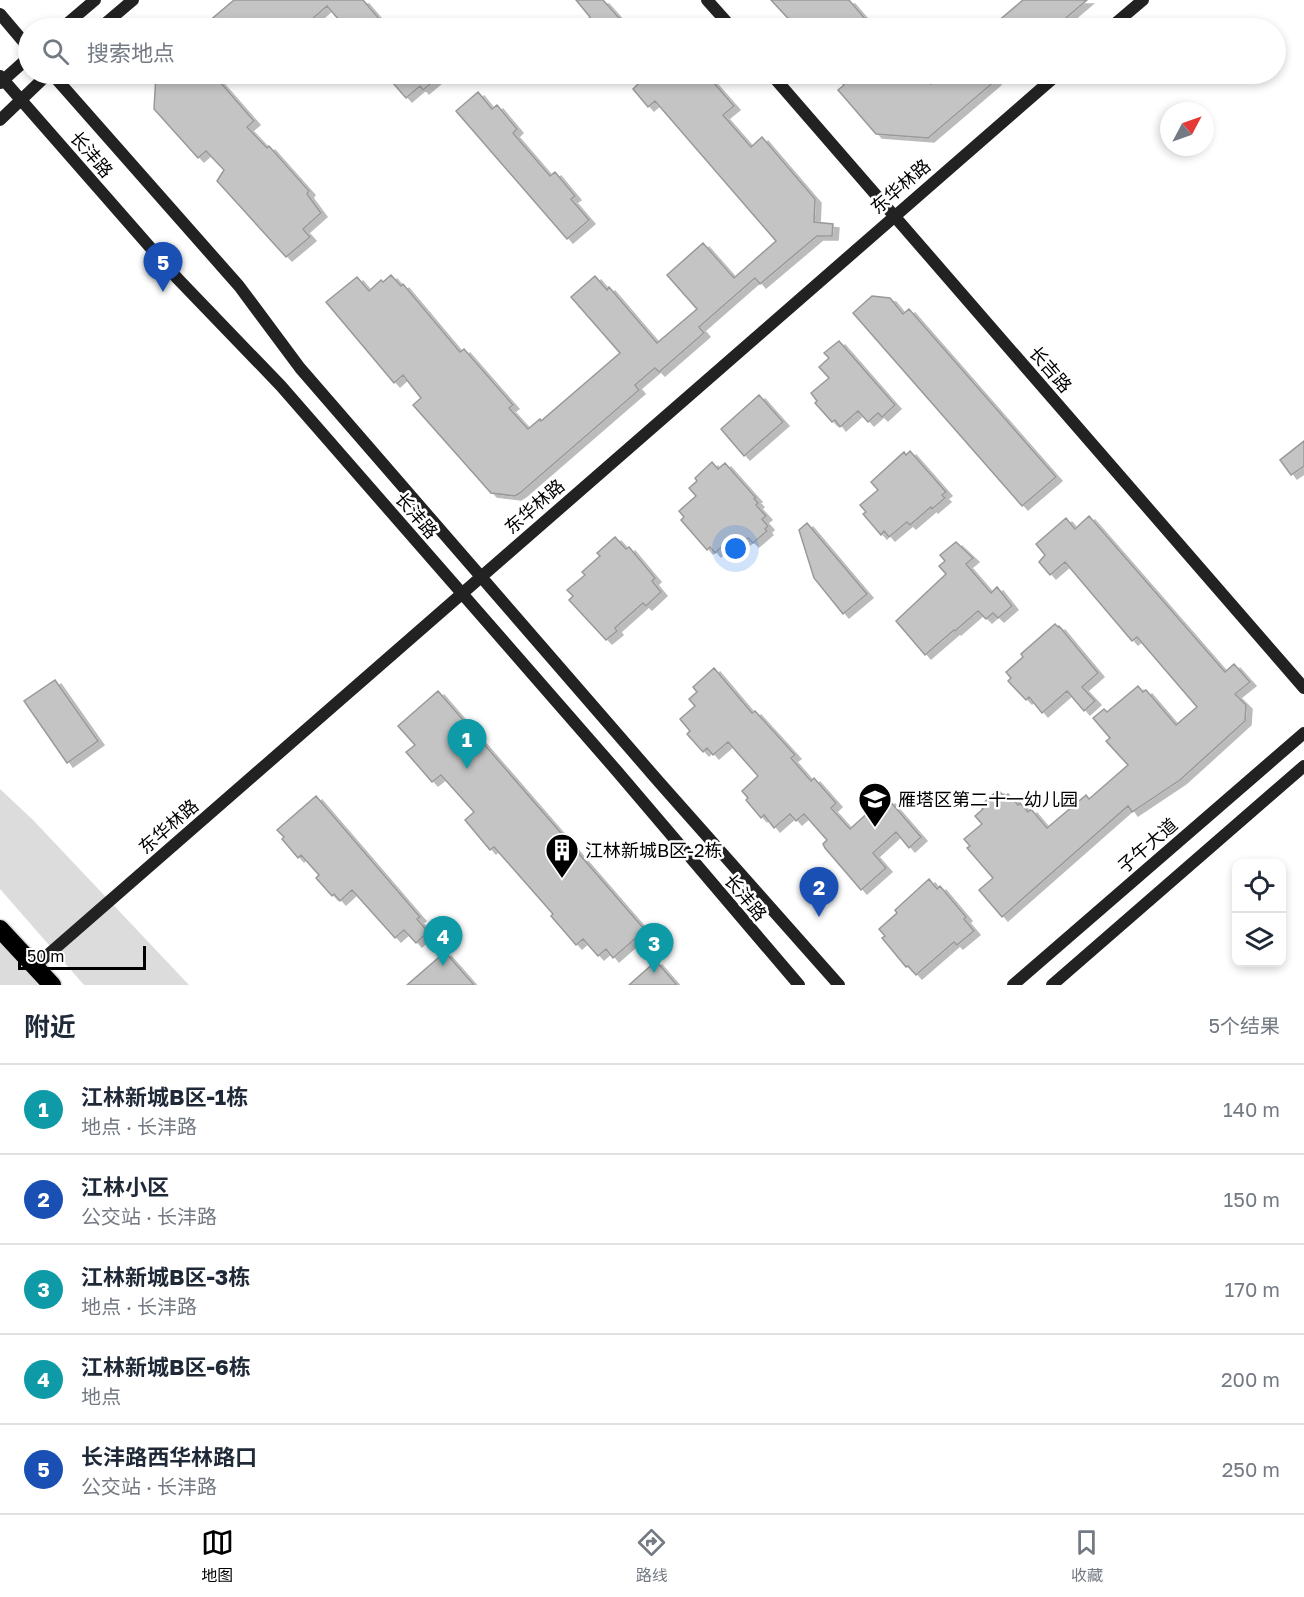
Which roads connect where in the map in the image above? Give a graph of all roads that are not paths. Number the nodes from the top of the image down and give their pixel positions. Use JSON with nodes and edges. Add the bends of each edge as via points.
{"nodes":[{"id":1,"x":95,"y":0,"type":"edge"},
{"id":2,"x":133,"y":0,"type":"edge"},
{"id":3,"x":707,"y":0,"type":"edge"},
{"id":4,"x":1143,"y":0,"type":"edge"},
{"id":5,"x":0,"y":14,"type":"edge"},
{"id":6,"x":74,"y":18,"type":"edge"},
{"id":7,"x":112,"y":18,"type":"edge"},
{"id":8,"x":723,"y":18,"type":"edge"},
{"id":9,"x":1122,"y":18,"type":"edge"},
{"id":10,"x":18,"y":35,"type":"edge"},
{"id":11,"x":18,"y":66,"type":"edge"},
{"id":12,"x":1,"y":80,"type":"edge"},
{"id":13,"x":39,"y":84,"type":"edge"},
{"id":14,"x":59,"y":84,"type":"edge"},
{"id":15,"x":780,"y":84,"type":"edge"},
{"id":16,"x":1046,"y":84,"type":"edge"},
{"id":17,"x":22,"y":100,"type":"junction"},
{"id":18,"x":0,"y":120,"type":"edge"},
{"id":19,"x":894,"y":215,"type":"junction"},
{"id":20,"x":480,"y":577,"type":"junction"},
{"id":21,"x":462,"y":593,"type":"junction"},
{"id":22,"x":1304,"y":688,"type":"edge"},
{"id":23,"x":1304,"y":733,"type":"edge"},
{"id":24,"x":1304,"y":766,"type":"edge"},
{"id":25,"x":0,"y":929,"type":"edge"},
{"id":26,"x":35,"y":966,"type":"junction"},
{"id":27,"x":52,"y":985,"type":"edge"},
{"id":28,"x":799,"y":985,"type":"edge"},
{"id":29,"x":839,"y":985,"type":"edge"},
{"id":30,"x":1013,"y":985,"type":"edge"},
{"id":31,"x":1052,"y":985,"type":"edge"}],
"edges":[{"from":1,"to":6,"type":"street"},
{"from":2,"to":7,"type":"street"},
{"from":3,"to":8,"type":"street"},
{"from":4,"to":9,"type":"street"},
{"from":5,"to":10,"type":"street"},
{"from":11,"to":12,"type":"street"},
{"from":12,"to":17,"type":"street","name":"长沣路"},
{"from":13,"to":17,"type":"street"},
{"from":14,"to":20,"type":"street","name":"长沣路","via":[[239,286],[300,368]]},
{"from":15,"to":19,"type":"street","name":"长吉路"},
{"from":16,"to":19,"type":"street","name":"东华林路"},
{"from":17,"to":18,"type":"street"},
{"from":17,"to":21,"type":"street","name":"长沣路"},
{"from":19,"to":20,"type":"street","name":"东华林路"},
{"from":19,"to":22,"type":"street","name":"长吉路"},
{"from":20,"to":21,"type":"street","name":"东华林路"},
{"from":20,"to":29,"type":"street","name":"长沣路"},
{"from":21,"to":26,"type":"street","name":"东华林路"},
{"from":21,"to":28,"type":"street","name":"长沣路"},
{"from":23,"to":30,"type":"street","name":"子午大道"},
{"from":24,"to":31,"type":"street"},
{"from":25,"to":26,"type":"highway"},
{"from":26,"to":27,"type":"highway"}]}
